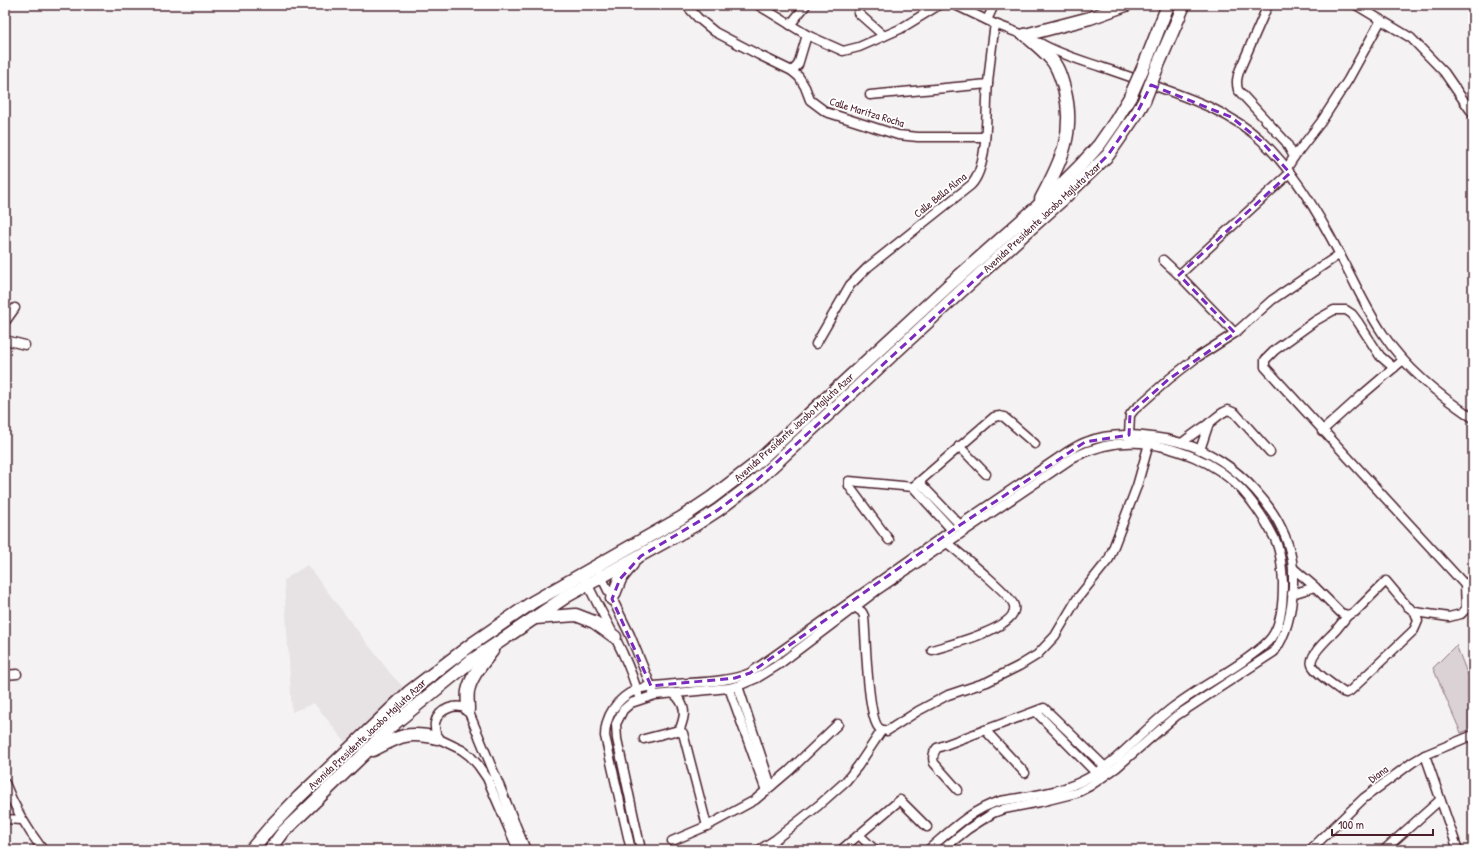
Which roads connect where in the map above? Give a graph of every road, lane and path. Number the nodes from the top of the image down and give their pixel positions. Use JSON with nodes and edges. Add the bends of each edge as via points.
{"nodes":[{"id":1,"x":686,"y":5,"type":"edge"},
{"id":2,"x":758,"y":5,"type":"edge"},
{"id":3,"x":806,"y":5,"type":"edge"},
{"id":4,"x":939,"y":5,"type":"edge"},
{"id":5,"x":955,"y":5,"type":"edge"},
{"id":6,"x":994,"y":5,"type":"edge"},
{"id":7,"x":1126,"y":5,"type":"edge"},
{"id":8,"x":1168,"y":5,"type":"edge"},
{"id":9,"x":1184,"y":5,"type":"edge"},
{"id":10,"x":1268,"y":5,"type":"edge"},
{"id":11,"x":1356,"y":5,"type":"edge"},
{"id":12,"x":858,"y":13,"type":"dead end"},
{"id":13,"x":987,"y":20,"type":"junction"},
{"id":14,"x":1381,"y":20,"type":"junction"},
{"id":15,"x":995,"y":24,"type":"junction"},
{"id":16,"x":790,"y":25,"type":"junction"},
{"id":17,"x":807,"y":34,"type":"junction"},
{"id":18,"x":1026,"y":35,"type":"junction"},
{"id":19,"x":884,"y":36,"type":"junction"},
{"id":20,"x":792,"y":71,"type":"junction"},
{"id":21,"x":988,"y":84,"type":"junction"},
{"id":22,"x":870,"y":95,"type":"dead end"},
{"id":23,"x":1473,"y":114,"type":"edge"},
{"id":24,"x":985,"y":137,"type":"junction"},
{"id":25,"x":1294,"y":157,"type":"junction"},
{"id":26,"x":1288,"y":170,"type":"junction"},
{"id":27,"x":1037,"y":206,"type":"junction"},
{"id":28,"x":1340,"y":254,"type":"junction"},
{"id":29,"x":1163,"y":260,"type":"dead end"},
{"id":30,"x":1179,"y":275,"type":"junction"},
{"id":31,"x":15,"y":308,"type":"dead end"},
{"id":32,"x":5,"y":322,"type":"edge"},
{"id":33,"x":1235,"y":333,"type":"junction"},
{"id":34,"x":5,"y":340,"type":"edge"},
{"id":35,"x":816,"y":344,"type":"dead end"},
{"id":36,"x":25,"y":345,"type":"dead end"},
{"id":37,"x":1403,"y":360,"type":"junction"},
{"id":38,"x":1394,"y":368,"type":"junction"},
{"id":39,"x":1473,"y":418,"type":"edge"},
{"id":40,"x":1209,"y":424,"type":"junction"},
{"id":41,"x":1322,"y":431,"type":"junction"},
{"id":42,"x":1129,"y":435,"type":"junction"},
{"id":43,"x":1150,"y":440,"type":"junction"},
{"id":44,"x":1182,"y":442,"type":"junction"},
{"id":45,"x":1035,"y":444,"type":"dead end"},
{"id":46,"x":959,"y":446,"type":"junction"},
{"id":47,"x":1200,"y":450,"type":"junction"},
{"id":48,"x":1270,"y":452,"type":"dead end"},
{"id":49,"x":986,"y":474,"type":"dead end"},
{"id":50,"x":916,"y":485,"type":"junction"},
{"id":51,"x":963,"y":528,"type":"junction"},
{"id":52,"x":952,"y":530,"type":"junction"},
{"id":53,"x":889,"y":540,"type":"dead end"},
{"id":54,"x":947,"y":543,"type":"junction"},
{"id":55,"x":641,"y":556,"type":"junction"},
{"id":56,"x":1293,"y":568,"type":"junction"},
{"id":57,"x":599,"y":571,"type":"junction"},
{"id":58,"x":582,"y":574,"type":"junction"},
{"id":59,"x":1473,"y":579,"type":"edge"},
{"id":60,"x":588,"y":585,"type":"junction"},
{"id":61,"x":1465,"y":585,"type":"junction"},
{"id":62,"x":1315,"y":587,"type":"junction"},
{"id":63,"x":1292,"y":594,"type":"junction"},
{"id":64,"x":612,"y":599,"type":"junction"},
{"id":65,"x":855,"y":607,"type":"junction"},
{"id":66,"x":1415,"y":612,"type":"junction"},
{"id":67,"x":1348,"y":615,"type":"junction"},
{"id":68,"x":534,"y":618,"type":"junction"},
{"id":69,"x":615,"y":637,"type":"junction"},
{"id":70,"x":498,"y":644,"type":"junction"},
{"id":71,"x":635,"y":646,"type":"junction"},
{"id":72,"x":932,"y":650,"type":"dead end"},
{"id":73,"x":622,"y":651,"type":"junction"},
{"id":74,"x":17,"y":674,"type":"dead end"},
{"id":75,"x":5,"y":675,"type":"edge"},
{"id":76,"x":651,"y":686,"type":"junction"},
{"id":77,"x":738,"y":686,"type":"junction"},
{"id":78,"x":729,"y":688,"type":"junction"},
{"id":79,"x":636,"y":690,"type":"junction"},
{"id":80,"x":673,"y":693,"type":"junction"},
{"id":81,"x":655,"y":695,"type":"junction"},
{"id":82,"x":640,"y":699,"type":"junction"},
{"id":83,"x":468,"y":710,"type":"junction"},
{"id":84,"x":1036,"y":712,"type":"junction"},
{"id":85,"x":838,"y":724,"type":"dead end"},
{"id":86,"x":882,"y":730,"type":"junction"},
{"id":87,"x":985,"y":730,"type":"junction"},
{"id":88,"x":679,"y":731,"type":"junction"},
{"id":89,"x":1473,"y":734,"type":"edge"},
{"id":90,"x":437,"y":738,"type":"junction"},
{"id":91,"x":644,"y":739,"type":"dead end"},
{"id":92,"x":363,"y":755,"type":"junction"},
{"id":93,"x":1425,"y":755,"type":"junction"},
{"id":94,"x":1105,"y":767,"type":"junction"},
{"id":95,"x":1025,"y":773,"type":"dead end"},
{"id":96,"x":1096,"y":773,"type":"junction"},
{"id":97,"x":5,"y":783,"type":"edge"},
{"id":98,"x":769,"y":788,"type":"junction"},
{"id":99,"x":958,"y":790,"type":"dead end"},
{"id":100,"x":1440,"y":800,"type":"junction"},
{"id":101,"x":5,"y":819,"type":"edge"},
{"id":102,"x":22,"y":820,"type":"junction"},
{"id":103,"x":707,"y":826,"type":"junction"},
{"id":104,"x":927,"y":827,"type":"dead end"},
{"id":105,"x":859,"y":835,"type":"junction"},
{"id":106,"x":672,"y":841,"type":"dead end"},
{"id":107,"x":43,"y":850,"type":"edge"},
{"id":108,"x":251,"y":850,"type":"edge"},
{"id":109,"x":270,"y":850,"type":"edge"},
{"id":110,"x":518,"y":850,"type":"edge"},
{"id":111,"x":526,"y":850,"type":"edge"},
{"id":112,"x":631,"y":850,"type":"edge"},
{"id":113,"x":641,"y":850,"type":"edge"},
{"id":114,"x":759,"y":850,"type":"edge"},
{"id":115,"x":841,"y":850,"type":"edge"},
{"id":116,"x":875,"y":850,"type":"edge"},
{"id":117,"x":928,"y":850,"type":"edge"},
{"id":118,"x":942,"y":850,"type":"edge"},
{"id":119,"x":1310,"y":850,"type":"edge"},
{"id":120,"x":1384,"y":850,"type":"edge"},
{"id":121,"x":1458,"y":850,"type":"edge"}],
"edges":[{"from":1,"to":20,"type":"street","name":"Calle Maritza Rocha","via":[[716,32]]},
{"from":2,"to":16,"type":"street"},
{"from":3,"to":16,"type":"street"},
{"from":4,"to":19,"type":"street"},
{"from":5,"to":13,"type":"street"},
{"from":6,"to":13,"type":"street"},
{"from":7,"to":18,"type":"main road","via":[[1090,18]]},
{"from":8,"to":27,"type":"main road","name":"Avenida Presidente Jacobo Majluta Azar","bridge":true,"via":[[1130,97],[1115,122],[1080,166]]},
{"from":9,"to":55,"type":"main road","name":"Avenida Presidente Jacobo Majluta Azar","bridge":true,"via":[[1144,101],[1108,155],[755,482],[718,510]]},
{"from":10,"to":25,"type":"street","via":[[1240,69],[1236,85],[1286,142]]},
{"from":11,"to":14,"type":"street"},
{"from":12,"to":19,"type":"street"},
{"from":13,"to":15,"type":"street"},
{"from":14,"to":23,"type":"street","via":[[1411,38],[1422,48],[1444,72]]},
{"from":14,"to":25,"type":"street","via":[[1348,80],[1321,122]]},
{"from":15,"to":18,"type":"street"},
{"from":15,"to":21,"type":"street","name":"Calle Bella Alma"},
{"from":16,"to":17,"type":"street"},
{"from":17,"to":19,"type":"street","via":[[843,51],[860,47]]},
{"from":17,"to":20,"type":"street","via":[[798,65]]},
{"from":18,"to":26,"type":"street","via":[[1063,54],[1192,99],[1231,118],[1262,141]]},
{"from":18,"to":27,"type":"main road","via":[[1051,59],[1061,75],[1067,97],[1068,126],[1064,151],[1059,166]]},
{"from":20,"to":24,"type":"street","name":"Calle Maritza Rocha","via":[[800,77],[810,100],[826,112],[898,135]]},
{"from":21,"to":22,"type":"street"},
{"from":21,"to":24,"type":"street","name":"Calle Bella Alma"},
{"from":24,"to":35,"type":"street","name":"Calle Bella Alma","via":[[977,179],[868,267],[850,285]]},
{"from":25,"to":26,"type":"street"},
{"from":26,"to":28,"type":"street"},
{"from":26,"to":30,"type":"street"},
{"from":27,"to":57,"type":"main road","name":"Avenida Presidente Jacobo Majluta Azar","via":[[753,466],[711,498]]},
{"from":28,"to":33,"type":"street","via":[[1272,300]]},
{"from":28,"to":37,"type":"street","via":[[1383,334]]},
{"from":29,"to":30,"type":"street"},
{"from":30,"to":33,"type":"street"},
{"from":31,"to":32,"type":"street"},
{"from":33,"to":42,"type":"street","via":[[1196,358],[1134,410],[1130,415]]},
{"from":34,"to":36,"type":"street"},
{"from":37,"to":38,"type":"street"},
{"from":37,"to":39,"type":"street","via":[[1448,401]]},
{"from":38,"to":41,"type":"street"},
{"from":38,"to":41,"type":"street","via":[[1380,356],[1358,322],[1346,310],[1334,310],[1275,350],[1265,360],[1265,367]]},
{"from":40,"to":44,"type":"street"},
{"from":40,"to":47,"type":"street"},
{"from":40,"to":48,"type":"street","via":[[1228,410],[1235,413]]},
{"from":41,"to":61,"type":"street"},
{"from":42,"to":43,"type":"street"},
{"from":42,"to":51,"type":"street","via":[[1110,436],[1086,442],[1067,452]]},
{"from":43,"to":44,"type":"street"},
{"from":43,"to":51,"type":"street","via":[[1088,450]]},
{"from":43,"to":86,"type":"street","via":[[1137,486],[1109,559],[1077,599],[1055,636],[1037,655],[1019,666],[987,682],[948,695],[887,730]]},
{"from":43,"to":94,"type":"street","via":[[1202,461],[1226,474],[1254,502],[1278,545],[1282,564],[1283,596],[1277,625],[1272,637],[1263,646],[1172,708]]},
{"from":44,"to":47,"type":"street"},
{"from":45,"to":46,"type":"street","via":[[1000,416],[994,417]]},
{"from":46,"to":49,"type":"street"},
{"from":46,"to":50,"type":"street"},
{"from":47,"to":56,"type":"street","via":[[1228,465],[1249,483],[1262,499],[1282,531]]},
{"from":50,"to":51,"type":"street"},
{"from":50,"to":52,"type":"street"},
{"from":50,"to":53,"type":"street","via":[[851,480],[848,483]]},
{"from":51,"to":52,"type":"street"},
{"from":51,"to":54,"type":"street"},
{"from":52,"to":76,"type":"street","via":[[750,673],[735,678]]},
{"from":54,"to":65,"type":"street"},
{"from":54,"to":72,"type":"street","via":[[997,586],[1014,604],[1014,610],[1009,620],[996,628]]},
{"from":55,"to":57,"type":"main road","name":"Avenida Presidente Jacobo Majluta Azar"},
{"from":55,"to":64,"type":"main road","via":[[620,579]]},
{"from":56,"to":62,"type":"street"},
{"from":56,"to":63,"type":"street"},
{"from":57,"to":58,"type":"main road","name":"Avenida Presidente Jacobo Majluta Azar"},
{"from":57,"to":60,"type":"main road","name":"Avenida Presidente Jacobo Majluta Azar"},
{"from":57,"to":64,"type":"street"},
{"from":58,"to":60,"type":"street"},
{"from":58,"to":108,"type":"main road","name":"Avenida Presidente Jacobo Majluta Azar","via":[[533,602],[409,692],[299,797]]},
{"from":59,"to":61,"type":"street"},
{"from":60,"to":68,"type":"main road","name":"Avenida Presidente Jacobo Majluta Azar"},
{"from":60,"to":69,"type":"street"},
{"from":61,"to":66,"type":"street","via":[[1466,607],[1461,614],[1449,617]]},
{"from":62,"to":63,"type":"street"},
{"from":62,"to":67,"type":"street","via":[[1341,613]]},
{"from":63,"to":118,"type":"street","via":[[1287,627],[1282,641],[1274,652],[1176,716],[1090,786],[1076,793],[993,813]]},
{"from":64,"to":71,"type":"street"},
{"from":65,"to":77,"type":"street","via":[[778,665]]},
{"from":65,"to":86,"type":"street","via":[[864,616],[871,713],[878,728]]},
{"from":66,"to":67,"type":"street","via":[[1386,582],[1355,612]]},
{"from":66,"to":67,"type":"street","via":[[1418,621],[1414,630],[1346,693],[1315,669],[1312,659]]},
{"from":68,"to":69,"type":"main road","via":[[576,616],[594,622]]},
{"from":68,"to":70,"type":"main road","name":"Avenida Presidente Jacobo Majluta Azar"},
{"from":69,"to":73,"type":"street"},
{"from":70,"to":83,"type":"main road","via":[[477,669],[468,691]]},
{"from":70,"to":92,"type":"main road","name":"Avenida Presidente Jacobo Majluta Azar","via":[[471,661],[420,701]]},
{"from":71,"to":73,"type":"street"},
{"from":71,"to":76,"type":"street"},
{"from":73,"to":79,"type":"street"},
{"from":74,"to":75,"type":"street"},
{"from":76,"to":79,"type":"street"},
{"from":76,"to":81,"type":"street"},
{"from":77,"to":78,"type":"street"},
{"from":77,"to":98,"type":"street"},
{"from":78,"to":80,"type":"street"},
{"from":78,"to":98,"type":"street"},
{"from":79,"to":82,"type":"street"},
{"from":79,"to":112,"type":"street","via":[[616,704],[605,729]]},
{"from":80,"to":81,"type":"street"},
{"from":80,"to":88,"type":"street","via":[[679,698],[684,709]]},
{"from":81,"to":82,"type":"street"},
{"from":82,"to":113,"type":"street","via":[[623,710],[616,724]]},
{"from":83,"to":90,"type":"street","via":[[458,707],[443,710],[435,723]]},
{"from":83,"to":111,"type":"street"},
{"from":84,"to":87,"type":"street"},
{"from":84,"to":94,"type":"street","via":[[1044,708]]},
{"from":84,"to":96,"type":"street"},
{"from":85,"to":98,"type":"street"},
{"from":86,"to":114,"type":"street","via":[[846,781],[819,805]]},
{"from":87,"to":95,"type":"street"},
{"from":87,"to":99,"type":"street","via":[[935,751],[932,758],[934,763]]},
{"from":88,"to":91,"type":"street"},
{"from":88,"to":103,"type":"street","via":[[684,737]]},
{"from":89,"to":93,"type":"street","name":"Diana"},
{"from":90,"to":92,"type":"main road","via":[[410,734],[393,739]]},
{"from":90,"to":110,"type":"street","via":[[462,750],[478,765],[487,778]]},
{"from":92,"to":109,"type":"main road","name":"Avenida Presidente Jacobo Majluta Azar","via":[[284,831]]},
{"from":93,"to":100,"type":"street"},
{"from":93,"to":119,"type":"street","name":"Diana","via":[[1364,798]]},
{"from":94,"to":96,"type":"street"},
{"from":96,"to":117,"type":"street","via":[[1078,783],[1047,793],[990,805],[966,818]]},
{"from":97,"to":102,"type":"street"},
{"from":98,"to":103,"type":"street","via":[[749,803]]},
{"from":100,"to":120,"type":"street"},
{"from":100,"to":121,"type":"street"},
{"from":101,"to":102,"type":"street"},
{"from":102,"to":107,"type":"street"},
{"from":103,"to":106,"type":"street"},
{"from":104,"to":105,"type":"street","via":[[900,800]]},
{"from":105,"to":115,"type":"street"},
{"from":105,"to":116,"type":"street"}]}
